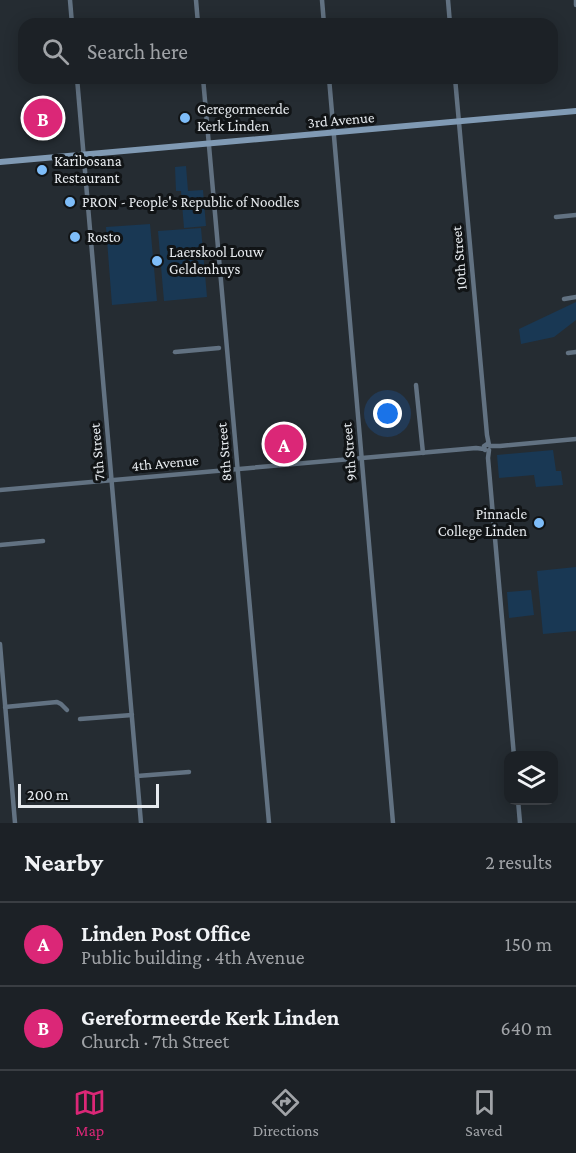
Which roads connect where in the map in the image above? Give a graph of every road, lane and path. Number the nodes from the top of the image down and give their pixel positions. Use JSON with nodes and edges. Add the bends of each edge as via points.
{"nodes":[{"id":1,"x":70,"y":0,"type":"edge"},
{"id":2,"x":196,"y":0,"type":"edge"},
{"id":3,"x":322,"y":0,"type":"edge"},
{"id":4,"x":448,"y":0,"type":"edge"},
{"id":5,"x":576,"y":0,"type":"edge"},
{"id":6,"x":576,"y":5,"type":"edge"},
{"id":7,"x":72,"y":18,"type":"edge"},
{"id":8,"x":198,"y":18,"type":"edge"},
{"id":9,"x":324,"y":18,"type":"edge"},
{"id":10,"x":450,"y":18,"type":"edge"},
{"id":11,"x":78,"y":84,"type":"edge"},
{"id":12,"x":204,"y":84,"type":"edge"},
{"id":13,"x":329,"y":84,"type":"edge"},
{"id":14,"x":456,"y":84,"type":"edge"},
{"id":15,"x":576,"y":111,"type":"edge"},
{"id":16,"x":459,"y":121,"type":"junction"},
{"id":17,"x":333,"y":132,"type":"junction"},
{"id":18,"x":209,"y":143,"type":"junction"},
{"id":19,"x":84,"y":154,"type":"junction"},
{"id":20,"x":0,"y":162,"type":"edge"},
{"id":21,"x":576,"y":215,"type":"edge"},
{"id":22,"x":556,"y":217,"type":"dead end"},
{"id":23,"x":576,"y":297,"type":"edge"},
{"id":24,"x":564,"y":298,"type":"dead end"},
{"id":25,"x":219,"y":348,"type":"dead end"},
{"id":26,"x":175,"y":352,"type":"dead end"},
{"id":27,"x":576,"y":352,"type":"edge"},
{"id":28,"x":568,"y":353,"type":"dead end"},
{"id":29,"x":416,"y":385,"type":"dead end"},
{"id":30,"x":576,"y":439,"type":"edge"},
{"id":31,"x":487,"y":447,"type":"junction"},
{"id":32,"x":423,"y":453,"type":"junction"},
{"id":33,"x":362,"y":458,"type":"junction"},
{"id":34,"x":238,"y":469,"type":"junction"},
{"id":35,"x":112,"y":480,"type":"junction"},
{"id":36,"x":0,"y":490,"type":"edge"},
{"id":37,"x":43,"y":541,"type":"dead end"},
{"id":38,"x":0,"y":545,"type":"edge"},
{"id":39,"x":0,"y":644,"type":"edge"},
{"id":40,"x":5,"y":707,"type":"junction"},
{"id":41,"x":67,"y":710,"type":"dead end"},
{"id":42,"x":132,"y":715,"type":"junction"},
{"id":43,"x":80,"y":719,"type":"dead end"},
{"id":44,"x":514,"y":751,"type":"edge"},
{"id":45,"x":189,"y":772,"type":"dead end"},
{"id":46,"x":137,"y":776,"type":"junction"},
{"id":47,"x":518,"y":805,"type":"edge"},
{"id":48,"x":15,"y":823,"type":"edge"},
{"id":49,"x":141,"y":823,"type":"edge"},
{"id":50,"x":269,"y":823,"type":"edge"},
{"id":51,"x":393,"y":823,"type":"edge"},
{"id":52,"x":520,"y":823,"type":"edge"}],
"edges":[{"from":1,"to":7,"type":"street"},
{"from":2,"to":8,"type":"street"},
{"from":3,"to":9,"type":"street"},
{"from":4,"to":10,"type":"street"},
{"from":5,"to":6,"type":"street"},
{"from":11,"to":19,"type":"street","name":"7th Street"},
{"from":12,"to":18,"type":"street","name":"8th Street"},
{"from":13,"to":17,"type":"street","name":"9th Street"},
{"from":14,"to":16,"type":"street","name":"10th Street"},
{"from":15,"to":16,"type":"main road","name":"3rd Avenue"},
{"from":16,"to":17,"type":"main road","name":"3rd Avenue"},
{"from":16,"to":31,"type":"street","name":"10th Street"},
{"from":17,"to":18,"type":"main road","name":"3rd Avenue"},
{"from":17,"to":33,"type":"street","name":"9th Street"},
{"from":18,"to":19,"type":"main road","name":"3rd Avenue"},
{"from":18,"to":34,"type":"street","name":"8th Street"},
{"from":19,"to":20,"type":"main road","name":"3rd Avenue"},
{"from":19,"to":35,"type":"street","name":"7th Street"},
{"from":21,"to":22,"type":"street"},
{"from":23,"to":24,"type":"street"},
{"from":25,"to":26,"type":"street"},
{"from":27,"to":28,"type":"street"},
{"from":29,"to":32,"type":"street"},
{"from":30,"to":31,"type":"street","name":"4th Avenue"},
{"from":31,"to":32,"type":"street","name":"4th Avenue"},
{"from":31,"to":44,"type":"street","name":"10th Street"},
{"from":32,"to":33,"type":"street","name":"4th Avenue"},
{"from":33,"to":34,"type":"street","name":"4th Avenue"},
{"from":33,"to":51,"type":"street","name":"9th Street"},
{"from":34,"to":35,"type":"street","name":"4th Avenue"},
{"from":34,"to":50,"type":"street","name":"8th Street"},
{"from":35,"to":36,"type":"street","name":"4th Avenue"},
{"from":35,"to":42,"type":"street","name":"7th Street"},
{"from":37,"to":38,"type":"street"},
{"from":39,"to":40,"type":"street"},
{"from":40,"to":41,"type":"street","via":[[57,702]]},
{"from":40,"to":48,"type":"street"},
{"from":42,"to":43,"type":"street"},
{"from":42,"to":46,"type":"street","name":"7th Street"},
{"from":45,"to":46,"type":"street"},
{"from":46,"to":49,"type":"street","name":"7th Street"},
{"from":47,"to":52,"type":"street"}]}
